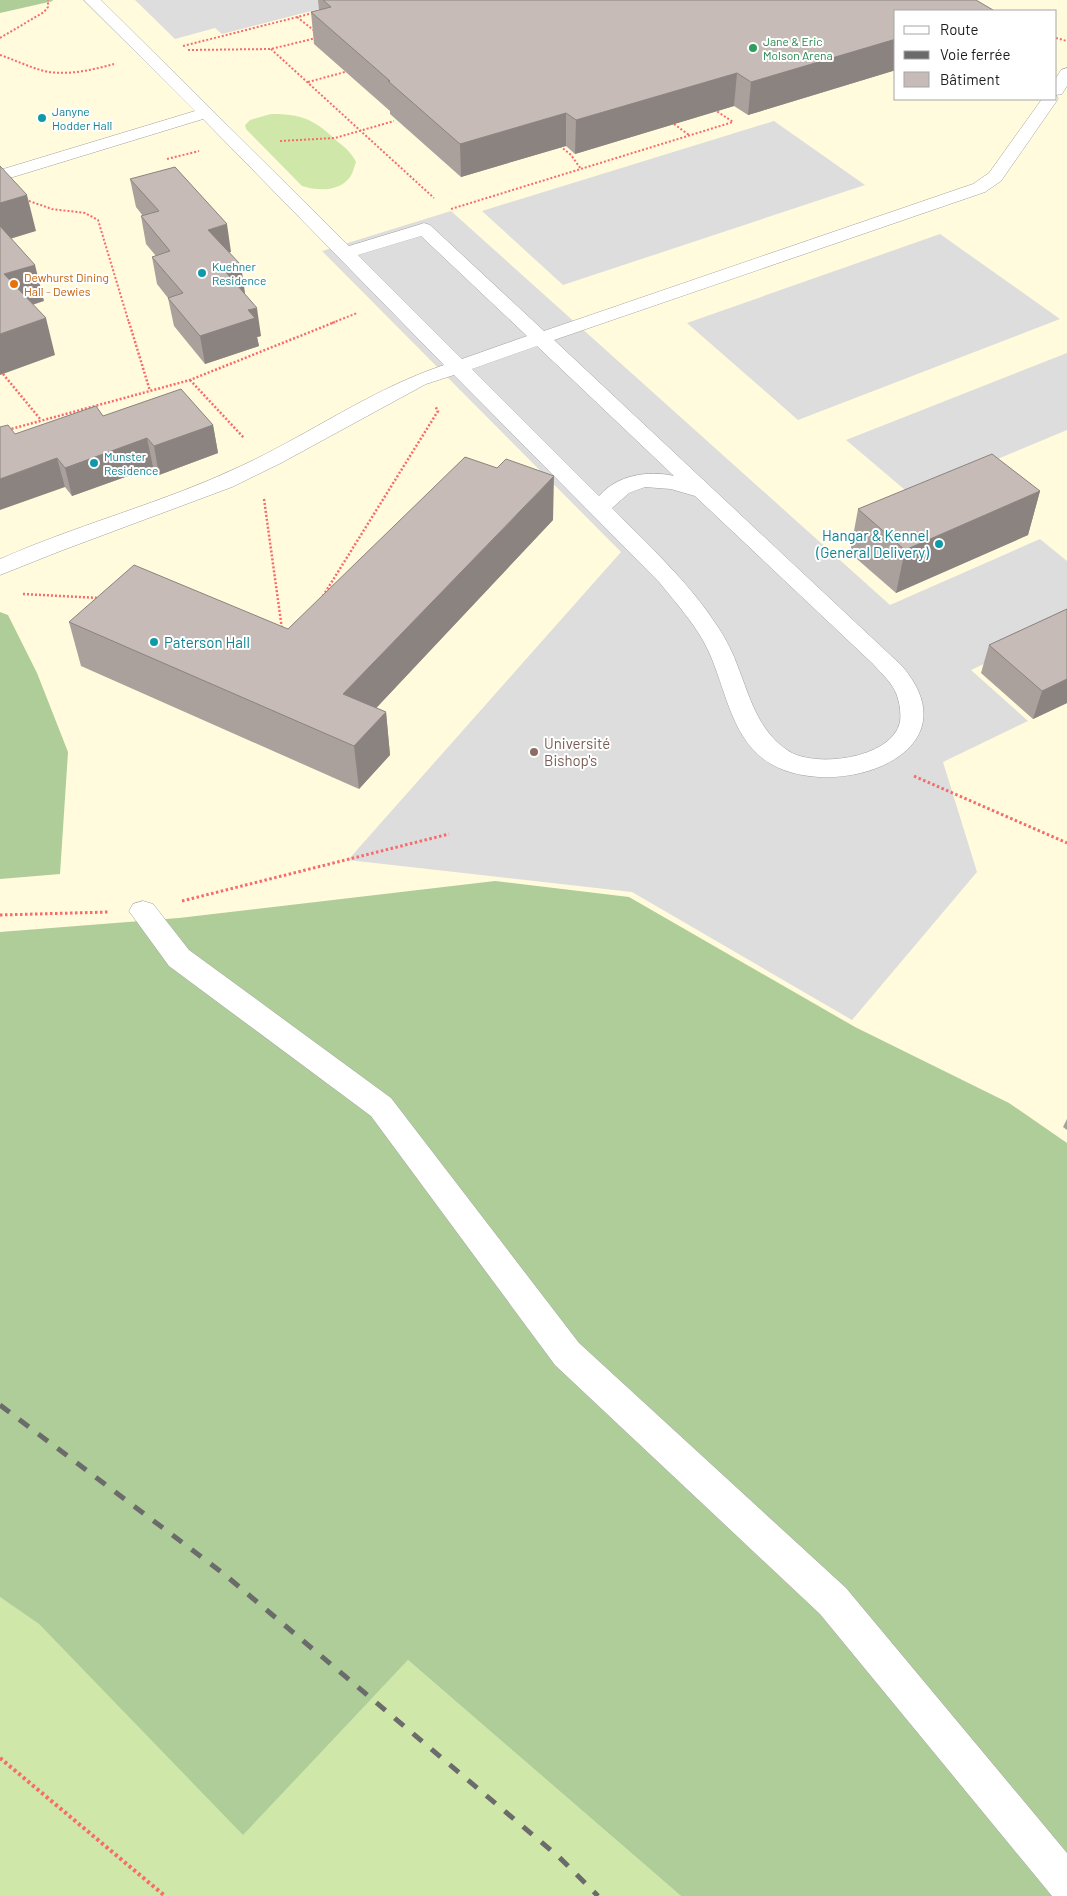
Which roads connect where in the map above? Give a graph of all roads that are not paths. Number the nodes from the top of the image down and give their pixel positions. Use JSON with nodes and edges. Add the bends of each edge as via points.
{"nodes":[{"id":1,"x":92,"y":0,"type":"edge"},
{"id":2,"x":1067,"y":73,"type":"edge"},
{"id":3,"x":1057,"y":88,"type":"edge"},
{"id":4,"x":1049,"y":100,"type":"edge"},
{"id":5,"x":206,"y":113,"type":"junction"},
{"id":6,"x":0,"y":176,"type":"edge"},
{"id":7,"x":346,"y":253,"type":"junction"},
{"id":8,"x":540,"y":338,"type":"junction"},
{"id":9,"x":458,"y":366,"type":"junction"},
{"id":10,"x":704,"y":491,"type":"junction"},
{"id":11,"x":600,"y":508,"type":"junction"},
{"id":12,"x":0,"y":568,"type":"edge"},
{"id":13,"x":143,"y":911,"type":"road end"},
{"id":14,"x":1067,"y":1884,"type":"edge"}],
"edges":[{"from":1,"to":5,"type":"lane"},
{"from":2,"to":3,"type":"lane"},
{"from":4,"to":8,"type":"lane","via":[[995,177],[979,188]]},
{"from":5,"to":6,"type":"lane"},
{"from":5,"to":7,"type":"lane"},
{"from":7,"to":8,"type":"lane","via":[[424,229]]},
{"from":7,"to":9,"type":"lane"},
{"from":8,"to":9,"type":"lane"},
{"from":8,"to":10,"type":"lane"},
{"from":9,"to":11,"type":"lane"},
{"from":9,"to":12,"type":"lane","via":[[383,397],[273,459],[225,481]]},
{"from":10,"to":11,"type":"lane","via":[[661,479],[640,481],[610,494]]},
{"from":10,"to":11,"type":"lane","via":[[900,678],[911,700],[912,726],[899,744],[878,759],[830,769],[804,768],[782,759],[769,749],[751,729],[741,711],[721,654],[707,628],[662,572]]},
{"from":13,"to":14,"type":"lane","via":[[180,958],[381,1107],[567,1354],[833,1601]]}]}
